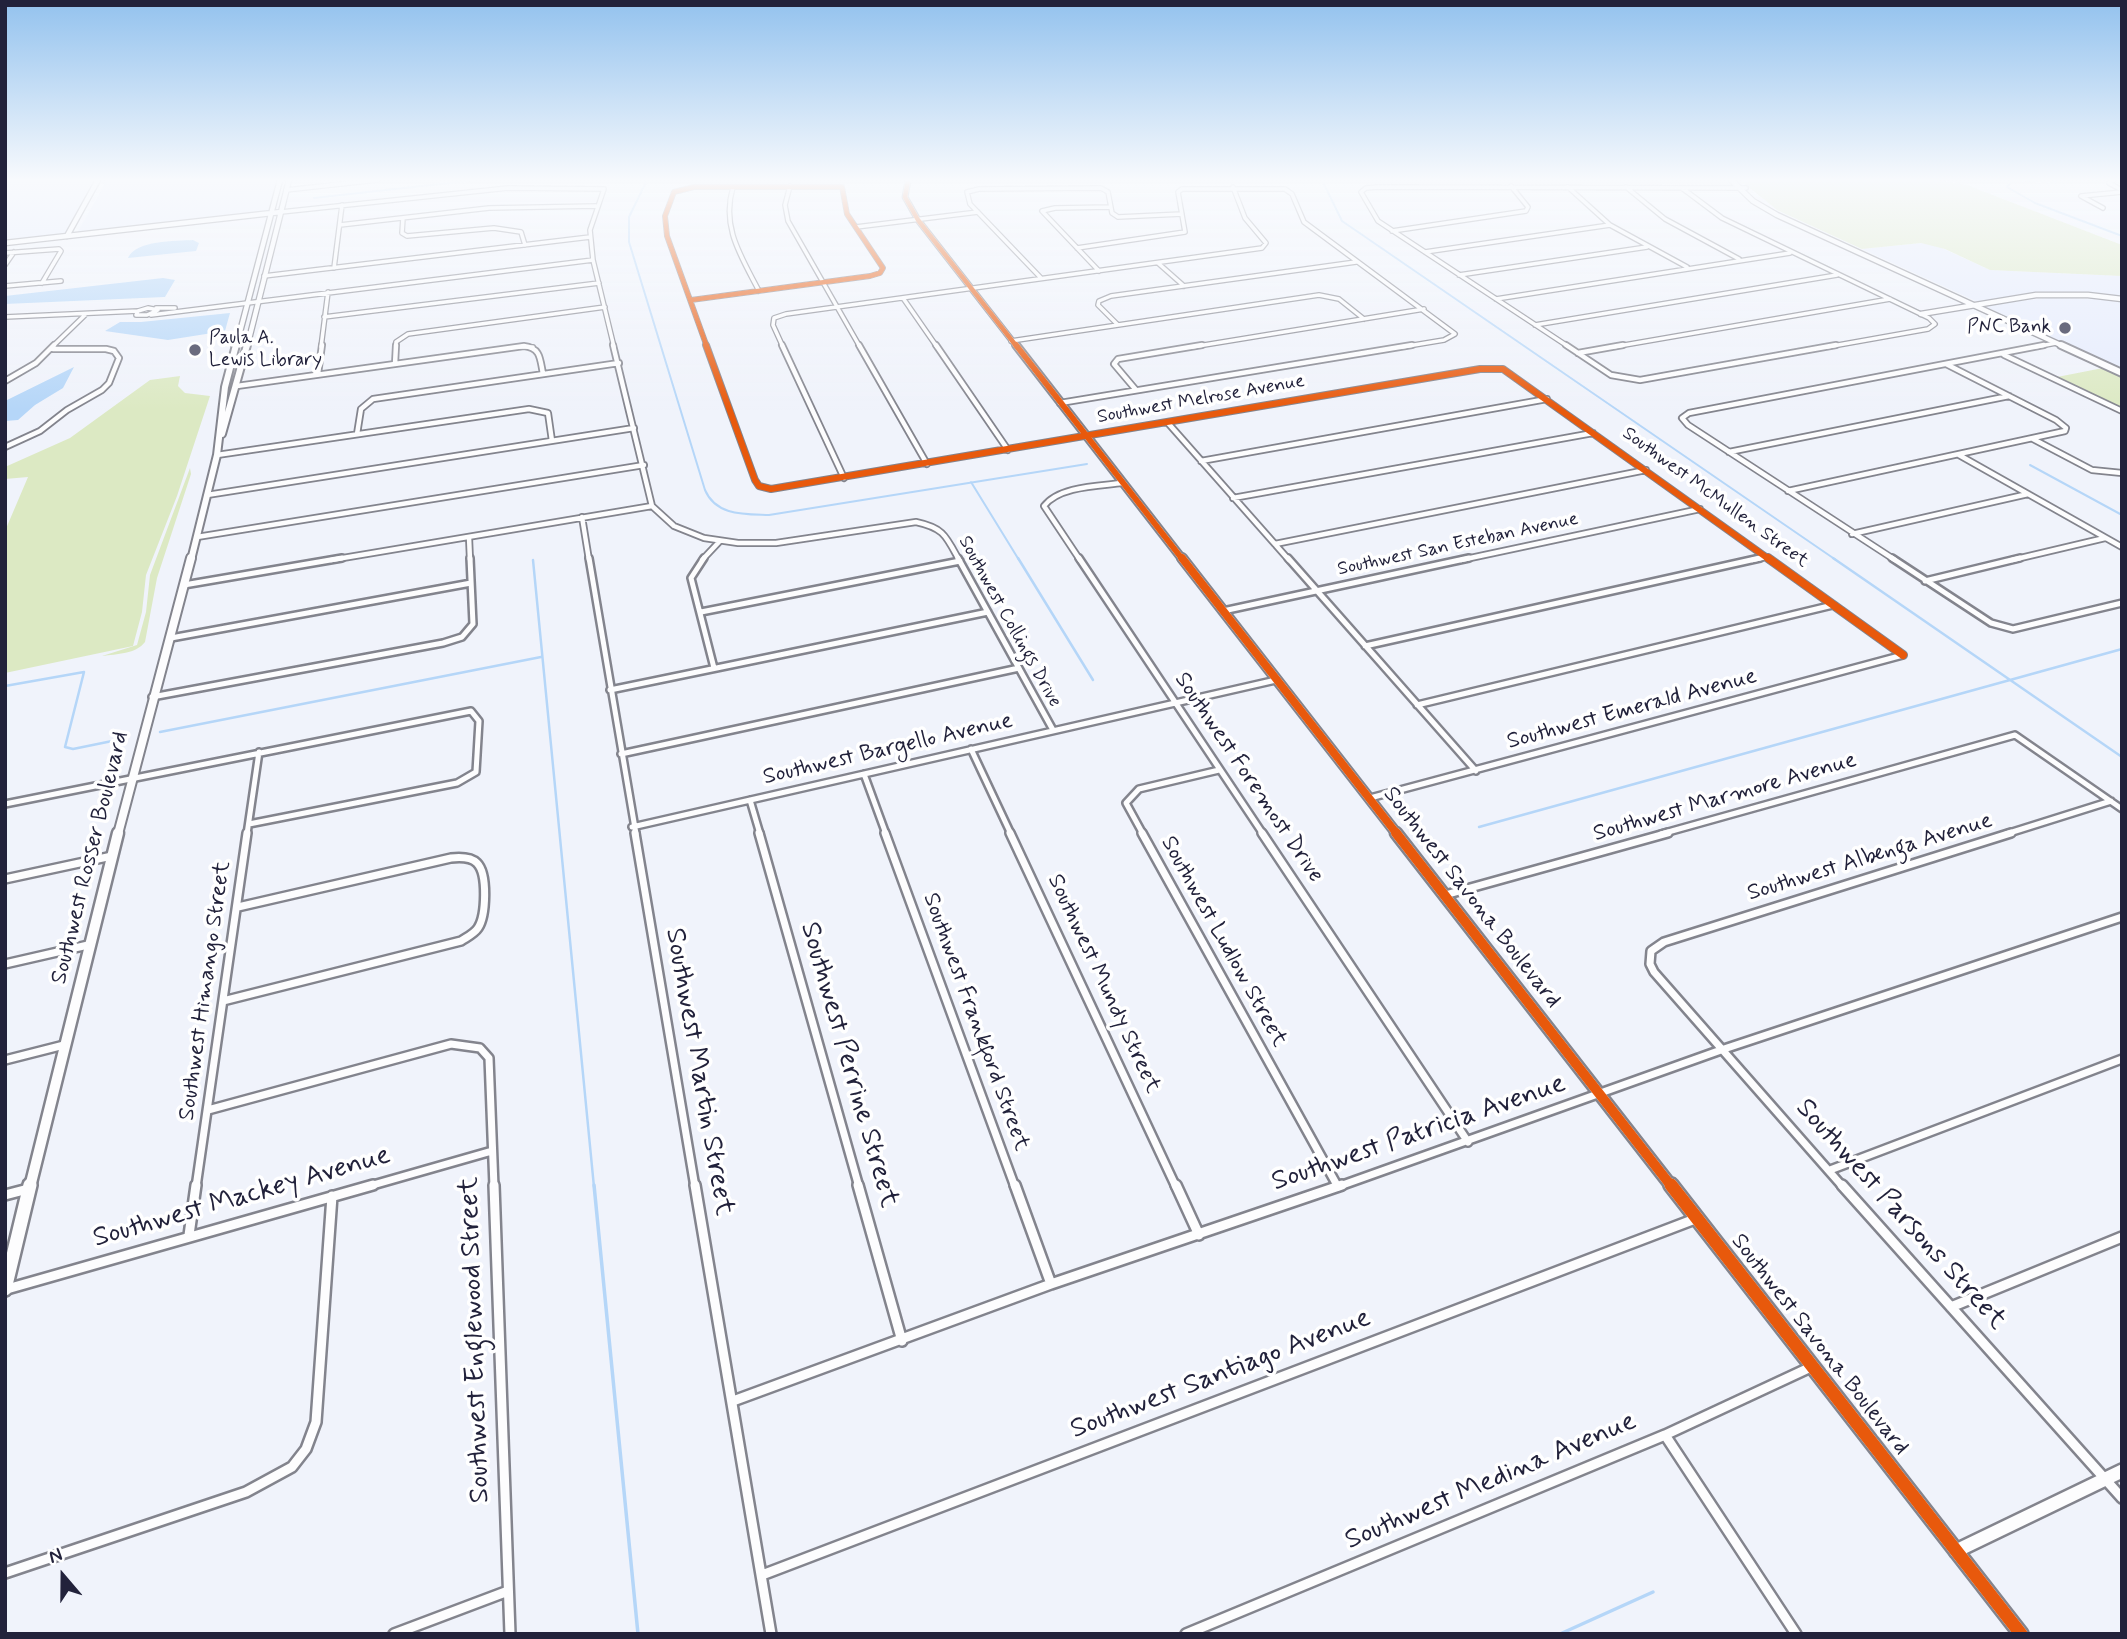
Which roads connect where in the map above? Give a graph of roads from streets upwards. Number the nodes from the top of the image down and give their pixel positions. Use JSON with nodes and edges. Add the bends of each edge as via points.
{"nodes":[{"id":1,"x":58,"y":256,"type":"edge"},
{"id":2,"x":260,"y":256,"type":"edge"},
{"id":3,"x":269,"y":256,"type":"edge"},
{"id":4,"x":336,"y":256,"type":"edge"},
{"id":5,"x":430,"y":256,"type":"edge"},
{"id":6,"x":593,"y":256,"type":"edge"},
{"id":7,"x":676,"y":256,"type":"edge"},
{"id":8,"x":742,"y":256,"type":"edge"},
{"id":9,"x":809,"y":256,"type":"edge"},
{"id":10,"x":876,"y":256,"type":"edge"},
{"id":11,"x":947,"y":256,"type":"edge"},
{"id":12,"x":1020,"y":256,"type":"edge"},
{"id":13,"x":1085,"y":256,"type":"edge"},
{"id":14,"x":1201,"y":256,"type":"edge"},
{"id":15,"x":1349,"y":256,"type":"edge"},
{"id":16,"x":1431,"y":256,"type":"edge"},
{"id":17,"x":1583,"y":256,"type":"edge"},
{"id":18,"x":1666,"y":256,"type":"edge"},
{"id":19,"x":1733,"y":256,"type":"edge"},
{"id":20,"x":1763,"y":256,"type":"edge"},
{"id":21,"x":1801,"y":256,"type":"edge"},
{"id":22,"x":1867,"y":256,"type":"edge"},
{"id":23,"x":1875,"y":256,"type":"edge"},
{"id":24,"x":593,"y":260,"type":"junction"},
{"id":25,"x":1740,"y":260,"type":"junction"},
{"id":26,"x":1356,"y":262,"type":"junction"},
{"id":27,"x":1158,"y":263,"type":"junction"},
{"id":28,"x":334,"y":268,"type":"junction"},
{"id":29,"x":1689,"y":268,"type":"junction"},
{"id":30,"x":1099,"y":271,"type":"junction"},
{"id":31,"x":1459,"y":275,"type":"junction"},
{"id":32,"x":1839,"y":275,"type":"junction"},
{"id":33,"x":264,"y":276,"type":"junction"},
{"id":34,"x":1041,"y":278,"type":"junction"},
{"id":35,"x":61,"y":281,"type":"dead end"},
{"id":36,"x":823,"y":282,"type":"junction"},
{"id":37,"x":42,"y":283,"type":"junction"},
{"id":38,"x":599,"y":283,"type":"junction"},
{"id":39,"x":5,"y":286,"type":"edge"},
{"id":40,"x":1184,"y":286,"type":"junction"},
{"id":41,"x":972,"y":288,"type":"junction"},
{"id":42,"x":759,"y":291,"type":"junction"},
{"id":43,"x":328,"y":292,"type":"junction"},
{"id":44,"x":903,"y":298,"type":"junction"},
{"id":45,"x":1496,"y":299,"type":"junction"},
{"id":46,"x":1889,"y":299,"type":"junction"},
{"id":47,"x":2122,"y":299,"type":"edge"},
{"id":48,"x":257,"y":300,"type":"junction"},
{"id":49,"x":691,"y":300,"type":"junction"},
{"id":50,"x":248,"y":302,"type":"junction"},
{"id":51,"x":1975,"y":304,"type":"junction"},
{"id":52,"x":605,"y":307,"type":"junction"},
{"id":53,"x":837,"y":307,"type":"junction"},
{"id":54,"x":156,"y":308,"type":"junction"},
{"id":55,"x":1424,"y":309,"type":"junction"},
{"id":56,"x":136,"y":312,"type":"junction"},
{"id":57,"x":87,"y":314,"type":"junction"},
{"id":58,"x":151,"y":314,"type":"junction"},
{"id":59,"x":1921,"y":314,"type":"junction"},
{"id":60,"x":5,"y":317,"type":"edge"},
{"id":61,"x":324,"y":317,"type":"junction"},
{"id":62,"x":1364,"y":319,"type":"junction"},
{"id":63,"x":1118,"y":325,"type":"junction"},
{"id":64,"x":1535,"y":325,"type":"junction"},
{"id":65,"x":1011,"y":341,"type":"junction"},
{"id":66,"x":2056,"y":344,"type":"junction"},
{"id":67,"x":53,"y":349,"type":"junction"},
{"id":68,"x":2079,"y":349,"type":"junction"},
{"id":69,"x":1578,"y":353,"type":"junction"},
{"id":70,"x":2002,"y":354,"type":"junction"},
{"id":71,"x":619,"y":363,"type":"junction"},
{"id":72,"x":395,"y":364,"type":"junction"},
{"id":73,"x":1947,"y":364,"type":"junction"},
{"id":74,"x":1507,"y":370,"type":"joint"},
{"id":75,"x":2122,"y":371,"type":"edge"},
{"id":76,"x":543,"y":373,"type":"junction"},
{"id":77,"x":318,"y":374,"type":"junction"},
{"id":78,"x":5,"y":381,"type":"edge"},
{"id":79,"x":237,"y":386,"type":"junction"},
{"id":80,"x":1136,"y":390,"type":"junction"},
{"id":81,"x":2009,"y":396,"type":"junction"},
{"id":82,"x":1547,"y":399,"type":"junction"},
{"id":83,"x":1060,"y":403,"type":"junction"},
{"id":84,"x":2122,"y":411,"type":"edge"},
{"id":85,"x":1168,"y":423,"type":"junction"},
{"id":86,"x":634,"y":428,"type":"junction"},
{"id":87,"x":1594,"y":433,"type":"junction"},
{"id":88,"x":357,"y":434,"type":"junction"},
{"id":89,"x":1088,"y":438,"type":"junction"},
{"id":90,"x":220,"y":439,"type":"junction"},
{"id":91,"x":2033,"y":439,"type":"junction"},
{"id":92,"x":552,"y":441,"type":"junction"},
{"id":93,"x":5,"y":447,"type":"edge"},
{"id":94,"x":1008,"y":450,"type":"junction"},
{"id":95,"x":1729,"y":452,"type":"junction"},
{"id":96,"x":217,"y":455,"type":"junction"},
{"id":97,"x":1959,"y":455,"type":"junction"},
{"id":98,"x":1201,"y":461,"type":"junction"},
{"id":99,"x":927,"y":464,"type":"junction"},
{"id":100,"x":645,"y":465,"type":"junction"},
{"id":101,"x":1646,"y":470,"type":"junction"},
{"id":102,"x":2122,"y":473,"type":"edge"},
{"id":103,"x":844,"y":478,"type":"junction"},
{"id":104,"x":1122,"y":483,"type":"junction"},
{"id":105,"x":1788,"y":491,"type":"junction"},
{"id":106,"x":2028,"y":494,"type":"junction"},
{"id":107,"x":207,"y":495,"type":"junction"},
{"id":108,"x":1233,"y":498,"type":"junction"},
{"id":109,"x":652,"y":506,"type":"junction"},
{"id":110,"x":1700,"y":509,"type":"junction"},
{"id":111,"x":582,"y":517,"type":"junction"},
{"id":112,"x":1852,"y":534,"type":"junction"},
{"id":113,"x":197,"y":537,"type":"junction"},
{"id":114,"x":469,"y":537,"type":"junction"},
{"id":115,"x":2105,"y":538,"type":"junction"},
{"id":116,"x":719,"y":542,"type":"junction"},
{"id":117,"x":1275,"y":544,"type":"junction"},
{"id":118,"x":2122,"y":547,"type":"edge"},
{"id":119,"x":1766,"y":557,"type":"junction"},
{"id":120,"x":960,"y":561,"type":"junction"},
{"id":121,"x":1925,"y":582,"type":"junction"},
{"id":122,"x":471,"y":583,"type":"junction"},
{"id":123,"x":184,"y":585,"type":"junction"},
{"id":124,"x":1317,"y":592,"type":"junction"},
{"id":125,"x":2122,"y":603,"type":"edge"},
{"id":126,"x":1833,"y":605,"type":"junction"},
{"id":127,"x":1223,"y":611,"type":"junction"},
{"id":128,"x":701,"y":612,"type":"junction"},
{"id":129,"x":988,"y":612,"type":"junction"},
{"id":130,"x":171,"y":638,"type":"junction"},
{"id":131,"x":1365,"y":646,"type":"junction"},
{"id":132,"x":1903,"y":655,"type":"joint"},
{"id":133,"x":714,"y":668,"type":"junction"},
{"id":134,"x":1019,"y":668,"type":"junction"},
{"id":135,"x":1276,"y":680,"type":"junction"},
{"id":136,"x":610,"y":690,"type":"junction"},
{"id":137,"x":152,"y":697,"type":"junction"},
{"id":138,"x":1175,"y":702,"type":"junction"},
{"id":139,"x":1418,"y":705,"type":"junction"},
{"id":140,"x":1053,"y":730,"type":"junction"},
{"id":141,"x":971,"y":749,"type":"junction"},
{"id":142,"x":259,"y":752,"type":"junction"},
{"id":143,"x":621,"y":754,"type":"junction"},
{"id":144,"x":1219,"y":770,"type":"junction"},
{"id":145,"x":1476,"y":771,"type":"junction"},
{"id":146,"x":864,"y":774,"type":"junction"},
{"id":147,"x":131,"y":777,"type":"junction"},
{"id":148,"x":1370,"y":799,"type":"junction"},
{"id":149,"x":750,"y":800,"type":"junction"},
{"id":150,"x":2111,"y":801,"type":"junction"},
{"id":151,"x":5,"y":804,"type":"edge"},
{"id":152,"x":2122,"y":809,"type":"edge"},
{"id":153,"x":249,"y":824,"type":"junction"},
{"id":154,"x":632,"y":827,"type":"junction"},
{"id":155,"x":112,"y":856,"type":"junction"},
{"id":156,"x":5,"y":879,"type":"edge"},
{"id":157,"x":1445,"y":895,"type":"junction"},
{"id":158,"x":237,"y":906,"type":"junction"},
{"id":159,"x":2122,"y":917,"type":"edge"},
{"id":160,"x":88,"y":945,"type":"junction"},
{"id":161,"x":1650,"y":960,"type":"joint"},
{"id":162,"x":5,"y":964,"type":"edge"},
{"id":163,"x":223,"y":1001,"type":"junction"},
{"id":164,"x":64,"y":1045,"type":"junction"},
{"id":165,"x":1721,"y":1050,"type":"junction"},
{"id":166,"x":2122,"y":1059,"type":"edge"},
{"id":167,"x":5,"y":1060,"type":"edge"},
{"id":168,"x":1599,"y":1095,"type":"junction"},
{"id":169,"x":208,"y":1110,"type":"junction"},
{"id":170,"x":1468,"y":1142,"type":"junction"},
{"id":171,"x":492,"y":1151,"type":"junction"},
{"id":172,"x":1830,"y":1170,"type":"junction"},
{"id":173,"x":1338,"y":1187,"type":"junction"},
{"id":174,"x":29,"y":1188,"type":"junction"},
{"id":175,"x":5,"y":1195,"type":"edge"},
{"id":176,"x":332,"y":1196,"type":"junction"},
{"id":177,"x":1696,"y":1218,"type":"junction"},
{"id":178,"x":189,"y":1235,"type":"junction"},
{"id":179,"x":1199,"y":1235,"type":"junction"},
{"id":180,"x":2122,"y":1237,"type":"edge"},
{"id":181,"x":1051,"y":1284,"type":"junction"},
{"id":182,"x":5,"y":1289,"type":"edge"},
{"id":183,"x":1951,"y":1307,"type":"junction"},
{"id":184,"x":902,"y":1341,"type":"junction"},
{"id":185,"x":1811,"y":1367,"type":"junction"},
{"id":186,"x":733,"y":1401,"type":"junction"},
{"id":187,"x":1665,"y":1435,"type":"junction"},
{"id":188,"x":2122,"y":1471,"type":"edge"},
{"id":189,"x":2105,"y":1479,"type":"junction"},
{"id":190,"x":2122,"y":1497,"type":"edge"},
{"id":191,"x":1956,"y":1551,"type":"junction"},
{"id":192,"x":5,"y":1573,"type":"edge"},
{"id":193,"x":762,"y":1575,"type":"junction"},
{"id":194,"x":508,"y":1591,"type":"junction"},
{"id":195,"x":394,"y":1634,"type":"edge"},
{"id":196,"x":510,"y":1634,"type":"edge"},
{"id":197,"x":771,"y":1634,"type":"edge"},
{"id":198,"x":1186,"y":1634,"type":"edge"},
{"id":199,"x":1796,"y":1634,"type":"edge"},
{"id":200,"x":2021,"y":1634,"type":"edge"}],
"edges":[{"from":1,"to":37,"type":"street"},
{"from":2,"to":50,"type":"street","name":"Southwest Rosser Boulevard"},
{"from":3,"to":33,"type":"street","name":"Southwest Rosser Boulevard"},
{"from":4,"to":28,"type":"street"},
{"from":5,"to":28,"type":"street"},
{"from":6,"to":24,"type":"street"},
{"from":7,"to":49,"type":"street"},
{"from":8,"to":42,"type":"street"},
{"from":9,"to":36,"type":"street"},
{"from":10,"to":36,"type":"street","via":[[884,268],[880,273]]},
{"from":11,"to":41,"type":"street","name":"Southwest Savona Boulevard"},
{"from":12,"to":34,"type":"street"},
{"from":13,"to":30,"type":"street"},
{"from":14,"to":27,"type":"street"},
{"from":15,"to":26,"type":"street"},
{"from":16,"to":31,"type":"street"},
{"from":17,"to":31,"type":"street"},
{"from":18,"to":29,"type":"street"},
{"from":19,"to":25,"type":"street"},
{"from":20,"to":25,"type":"street"},
{"from":21,"to":32,"type":"street"},
{"from":22,"to":51,"type":"street"},
{"from":23,"to":51,"type":"street"},
{"from":24,"to":38,"type":"street"},
{"from":24,"to":43,"type":"street"},
{"from":25,"to":29,"type":"street"},
{"from":26,"to":40,"type":"street"},
{"from":26,"to":55,"type":"street"},
{"from":27,"to":30,"type":"street"},
{"from":27,"to":40,"type":"street"},
{"from":28,"to":33,"type":"street"},
{"from":29,"to":45,"type":"street"},
{"from":30,"to":34,"type":"street"},
{"from":31,"to":45,"type":"street"},
{"from":32,"to":46,"type":"street"},
{"from":32,"to":64,"type":"street"},
{"from":33,"to":48,"type":"street","name":"Southwest Rosser Boulevard"},
{"from":34,"to":41,"type":"street"},
{"from":35,"to":37,"type":"street"},
{"from":36,"to":42,"type":"street"},
{"from":36,"to":53,"type":"street"},
{"from":37,"to":39,"type":"street"},
{"from":38,"to":52,"type":"street"},
{"from":38,"to":61,"type":"street"},
{"from":40,"to":63,"type":"street","via":[[1098,301]]},
{"from":41,"to":44,"type":"street"},
{"from":41,"to":65,"type":"street","name":"Southwest Savona Boulevard"},
{"from":42,"to":49,"type":"street"},
{"from":43,"to":48,"type":"street"},
{"from":43,"to":61,"type":"street"},
{"from":44,"to":53,"type":"street"},
{"from":44,"to":94,"type":"street"},
{"from":45,"to":64,"type":"street"},
{"from":46,"to":59,"type":"street"},
{"from":46,"to":69,"type":"street"},
{"from":47,"to":51,"type":"street","via":[[2017,298]]},
{"from":48,"to":50,"type":"street"},
{"from":48,"to":79,"type":"street","name":"Southwest Rosser Boulevard"},
{"from":49,"to":103,"type":"street","name":"Southwest Melrose Avenue","via":[[755,480],[776,489]]},
{"from":50,"to":54,"type":"street"},
{"from":50,"to":58,"type":"street"},
{"from":50,"to":90,"type":"street","name":"Southwest Rosser Boulevard","via":[[223,399]]},
{"from":51,"to":59,"type":"street"},
{"from":51,"to":66,"type":"street"},
{"from":51,"to":68,"type":"street"},
{"from":52,"to":71,"type":"street"},
{"from":52,"to":72,"type":"street","via":[[412,333],[397,340]]},
{"from":53,"to":99,"type":"street"},
{"from":53,"to":103,"type":"street","via":[[786,314],[773,319],[773,326]]},
{"from":54,"to":56,"type":"street"},
{"from":54,"to":58,"type":"street"},
{"from":55,"to":62,"type":"street"},
{"from":55,"to":80,"type":"street","via":[[1454,336]]},
{"from":56,"to":57,"type":"street"},
{"from":56,"to":58,"type":"street"},
{"from":57,"to":60,"type":"street"},
{"from":57,"to":67,"type":"street"},
{"from":59,"to":69,"type":"street","via":[[1933,321],[1933,327],[1640,380],[1611,375]]},
{"from":61,"to":77,"type":"street"},
{"from":62,"to":63,"type":"street","via":[[1339,299],[1319,295]]},
{"from":62,"to":80,"type":"street","via":[[1118,359],[1114,364]]},
{"from":63,"to":65,"type":"street"},
{"from":64,"to":69,"type":"street"},
{"from":65,"to":83,"type":"street","name":"Southwest Savona Boulevard"},
{"from":66,"to":68,"type":"street"},
{"from":66,"to":70,"type":"street"},
{"from":66,"to":75,"type":"street"},
{"from":67,"to":78,"type":"street"},
{"from":67,"to":93,"type":"street","via":[[106,349],[119,358],[102,390],[40,431]]},
{"from":68,"to":75,"type":"street"},
{"from":70,"to":73,"type":"street"},
{"from":70,"to":84,"type":"street"},
{"from":71,"to":76,"type":"street"},
{"from":71,"to":86,"type":"street"},
{"from":72,"to":76,"type":"street","via":[[529,347],[539,352]]},
{"from":72,"to":77,"type":"street"},
{"from":73,"to":81,"type":"street"},
{"from":73,"to":95,"type":"street","via":[[1689,413],[1682,418]]},
{"from":74,"to":82,"type":"street","name":"Southwest McMullen Street"},
{"from":74,"to":85,"type":"street","name":"Southwest Melrose Avenue","via":[[1489,368]]},
{"from":76,"to":88,"type":"street","via":[[373,399],[359,410]]},
{"from":77,"to":79,"type":"street"},
{"from":79,"to":90,"type":"street","name":"Southwest Rosser Boulevard"},
{"from":80,"to":83,"type":"street"},
{"from":81,"to":91,"type":"street","via":[[2066,428]]},
{"from":81,"to":95,"type":"street"},
{"from":82,"to":87,"type":"street","name":"Southwest McMullen Street"},
{"from":82,"to":98,"type":"street"},
{"from":83,"to":89,"type":"street","name":"Southwest Savona Boulevard"},
{"from":85,"to":89,"type":"street","name":"Southwest Melrose Avenue"},
{"from":85,"to":98,"type":"street"},
{"from":86,"to":92,"type":"street"},
{"from":86,"to":100,"type":"street"},
{"from":87,"to":101,"type":"street","name":"Southwest McMullen Street"},
{"from":87,"to":108,"type":"street"},
{"from":88,"to":92,"type":"street","via":[[535,409],[548,413]]},
{"from":88,"to":96,"type":"street"},
{"from":89,"to":94,"type":"street","name":"Southwest Melrose Avenue"},
{"from":89,"to":104,"type":"street","name":"Southwest Savona Boulevard"},
{"from":90,"to":96,"type":"street","name":"Southwest Rosser Boulevard"},
{"from":91,"to":97,"type":"street"},
{"from":91,"to":102,"type":"street","via":[[2092,470]]},
{"from":92,"to":107,"type":"street"},
{"from":94,"to":99,"type":"street","name":"Southwest Melrose Avenue"},
{"from":95,"to":105,"type":"street"},
{"from":96,"to":107,"type":"street","name":"Southwest Rosser Boulevard"},
{"from":97,"to":105,"type":"street"},
{"from":97,"to":106,"type":"street"},
{"from":98,"to":108,"type":"street"},
{"from":99,"to":103,"type":"street","name":"Southwest Melrose Avenue"},
{"from":100,"to":109,"type":"street"},
{"from":100,"to":113,"type":"street"},
{"from":101,"to":110,"type":"street","name":"Southwest McMullen Street"},
{"from":101,"to":117,"type":"street"},
{"from":104,"to":127,"type":"street","name":"Southwest Savona Boulevard"},
{"from":104,"to":138,"type":"street","name":"Southwest Foremost Drive","via":[[1059,494],[1044,506]]},
{"from":105,"to":112,"type":"street"},
{"from":106,"to":112,"type":"street"},
{"from":106,"to":115,"type":"street"},
{"from":107,"to":113,"type":"street","name":"Southwest Rosser Boulevard"},
{"from":108,"to":117,"type":"street"},
{"from":109,"to":111,"type":"street"},
{"from":109,"to":116,"type":"street","name":"Southwest Collings Drive","via":[[681,530]]},
{"from":110,"to":119,"type":"street","name":"Southwest McMullen Street"},
{"from":110,"to":124,"type":"street","name":"Southwest San Esteban Avenue"},
{"from":111,"to":114,"type":"street"},
{"from":111,"to":136,"type":"street","name":"Southwest Martin Street"},
{"from":112,"to":121,"type":"street"},
{"from":113,"to":123,"type":"street","name":"Southwest Rosser Boulevard"},
{"from":114,"to":122,"type":"street"},
{"from":114,"to":123,"type":"street"},
{"from":115,"to":118,"type":"street"},
{"from":115,"to":121,"type":"street"},
{"from":116,"to":120,"type":"street","name":"Southwest Collings Drive","via":[[762,545],[916,522],[944,533]]},
{"from":116,"to":128,"type":"street","via":[[692,574]]},
{"from":117,"to":124,"type":"street"},
{"from":119,"to":126,"type":"street","name":"Southwest McMullen Street"},
{"from":119,"to":131,"type":"street"},
{"from":120,"to":128,"type":"street"},
{"from":120,"to":129,"type":"street","name":"Southwest Collings Drive"},
{"from":121,"to":125,"type":"street","via":[[2003,628],[2022,628]]},
{"from":122,"to":130,"type":"street"},
{"from":122,"to":137,"type":"street","via":[[473,624],[462,637]]},
{"from":123,"to":130,"type":"street","name":"Southwest Rosser Boulevard"},
{"from":124,"to":127,"type":"street","name":"Southwest San Esteban Avenue"},
{"from":124,"to":131,"type":"street"},
{"from":126,"to":132,"type":"street","name":"Southwest McMullen Street"},
{"from":126,"to":139,"type":"street"},
{"from":127,"to":135,"type":"street","name":"Southwest Savona Boulevard"},
{"from":128,"to":133,"type":"street"},
{"from":129,"to":133,"type":"street"},
{"from":129,"to":134,"type":"street","name":"Southwest Collings Drive"},
{"from":130,"to":137,"type":"street","name":"Southwest Rosser Boulevard"},
{"from":131,"to":139,"type":"street"},
{"from":132,"to":145,"type":"street","name":"Southwest Emerald Avenue"},
{"from":133,"to":136,"type":"street"},
{"from":134,"to":140,"type":"street","name":"Southwest Collings Drive"},
{"from":134,"to":143,"type":"street"},
{"from":135,"to":138,"type":"street","name":"Southwest Bargello Avenue"},
{"from":135,"to":148,"type":"street","name":"Southwest Savona Boulevard"},
{"from":136,"to":143,"type":"street","name":"Southwest Martin Street"},
{"from":137,"to":147,"type":"street","name":"Southwest Rosser Boulevard"},
{"from":138,"to":140,"type":"street","name":"Southwest Bargello Avenue"},
{"from":138,"to":144,"type":"street","name":"Southwest Foremost Drive"},
{"from":139,"to":145,"type":"street"},
{"from":140,"to":141,"type":"street","name":"Southwest Bargello Avenue"},
{"from":141,"to":146,"type":"street","name":"Southwest Bargello Avenue"},
{"from":141,"to":179,"type":"street","name":"Southwest Mundy Street"},
{"from":142,"to":147,"type":"street"},
{"from":142,"to":153,"type":"street","name":"Southwest Himango Street"},
{"from":142,"to":153,"type":"street","via":[[471,711],[480,720],[476,772],[457,783]]},
{"from":143,"to":154,"type":"street","name":"Southwest Martin Street"},
{"from":144,"to":170,"type":"street","name":"Southwest Foremost Drive"},
{"from":144,"to":173,"type":"street","name":"Southwest Ludlow Street","via":[[1139,789],[1126,803]]},
{"from":145,"to":148,"type":"street","name":"Southwest Emerald Avenue"},
{"from":146,"to":149,"type":"street","name":"Southwest Bargello Avenue"},
{"from":146,"to":181,"type":"street","name":"Southwest Frankford Street"},
{"from":147,"to":151,"type":"street"},
{"from":147,"to":155,"type":"street","name":"Southwest Rosser Boulevard"},
{"from":148,"to":157,"type":"street","name":"Southwest Savona Boulevard"},
{"from":149,"to":154,"type":"street","name":"Southwest Bargello Avenue"},
{"from":149,"to":184,"type":"street","name":"Southwest Perrine Street"},
{"from":150,"to":152,"type":"street"},
{"from":150,"to":157,"type":"street","name":"Southwest Marmore Avenue","via":[[2015,735]]},
{"from":150,"to":161,"type":"street","name":"Southwest Albenga Avenue","via":[[1664,942],[1651,951]]},
{"from":153,"to":158,"type":"street","name":"Southwest Himango Street"},
{"from":154,"to":186,"type":"street","name":"Southwest Martin Street"},
{"from":155,"to":156,"type":"street"},
{"from":155,"to":160,"type":"street","name":"Southwest Rosser Boulevard"},
{"from":157,"to":168,"type":"street","name":"Southwest Savona Boulevard"},
{"from":158,"to":163,"type":"street","name":"Southwest Himango Street"},
{"from":158,"to":163,"type":"street","via":[[451,858],[477,863],[484,890],[481,923],[453,944]]},
{"from":159,"to":165,"type":"street","name":"Southwest Patricia Avenue"},
{"from":160,"to":162,"type":"street"},
{"from":160,"to":164,"type":"street","name":"Southwest Rosser Boulevard"},
{"from":161,"to":165,"type":"street","name":"Southwest Parsons Street","via":[[1659,979]]},
{"from":163,"to":169,"type":"street","name":"Southwest Himango Street"},
{"from":164,"to":167,"type":"street"},
{"from":164,"to":174,"type":"street","name":"Southwest Rosser Boulevard"},
{"from":165,"to":168,"type":"street","name":"Southwest Patricia Avenue"},
{"from":165,"to":172,"type":"street","name":"Southwest Parsons Street"},
{"from":166,"to":172,"type":"street"},
{"from":168,"to":170,"type":"street","name":"Southwest Patricia Avenue"},
{"from":168,"to":177,"type":"street","name":"Southwest Savona Boulevard"},
{"from":169,"to":171,"type":"street","name":"Southwest Englewood Street","via":[[451,1044],[480,1048],[489,1058]]},
{"from":169,"to":178,"type":"street","name":"Southwest Himango Street"},
{"from":170,"to":173,"type":"street","name":"Southwest Patricia Avenue"},
{"from":171,"to":176,"type":"street","name":"Southwest Mackey Avenue"},
{"from":171,"to":194,"type":"street","name":"Southwest Englewood Street"},
{"from":172,"to":183,"type":"street","name":"Southwest Parsons Street"},
{"from":173,"to":179,"type":"street","name":"Southwest Patricia Avenue"},
{"from":174,"to":175,"type":"street"},
{"from":174,"to":182,"type":"street","name":"Southwest Rosser Boulevard"},
{"from":176,"to":178,"type":"street","name":"Southwest Mackey Avenue"},
{"from":176,"to":192,"type":"street","via":[[316,1422],[310,1447],[276,1479],[246,1492]]},
{"from":177,"to":185,"type":"street","name":"Southwest Savona Boulevard"},
{"from":177,"to":193,"type":"street","name":"Southwest Santiago Avenue"},
{"from":178,"to":182,"type":"street","name":"Southwest Mackey Avenue"},
{"from":179,"to":181,"type":"street","name":"Southwest Patricia Avenue"},
{"from":180,"to":183,"type":"street"},
{"from":181,"to":184,"type":"street","name":"Southwest Patricia Avenue"},
{"from":183,"to":189,"type":"street","name":"Southwest Parsons Street"},
{"from":184,"to":186,"type":"street","name":"Southwest Patricia Avenue"},
{"from":185,"to":187,"type":"street","name":"Southwest Medina Avenue"},
{"from":185,"to":191,"type":"street","name":"Southwest Savona Boulevard"},
{"from":186,"to":193,"type":"street","name":"Southwest Martin Street"},
{"from":187,"to":198,"type":"street","name":"Southwest Medina Avenue"},
{"from":187,"to":199,"type":"street"},
{"from":188,"to":189,"type":"street"},
{"from":189,"to":190,"type":"street","name":"Southwest Parsons Street"},
{"from":189,"to":191,"type":"street"},
{"from":191,"to":200,"type":"street","name":"Southwest Savona Boulevard"},
{"from":193,"to":197,"type":"street","name":"Southwest Martin Street"},
{"from":194,"to":195,"type":"street"},
{"from":194,"to":196,"type":"street","name":"Southwest Englewood Street"}]}
